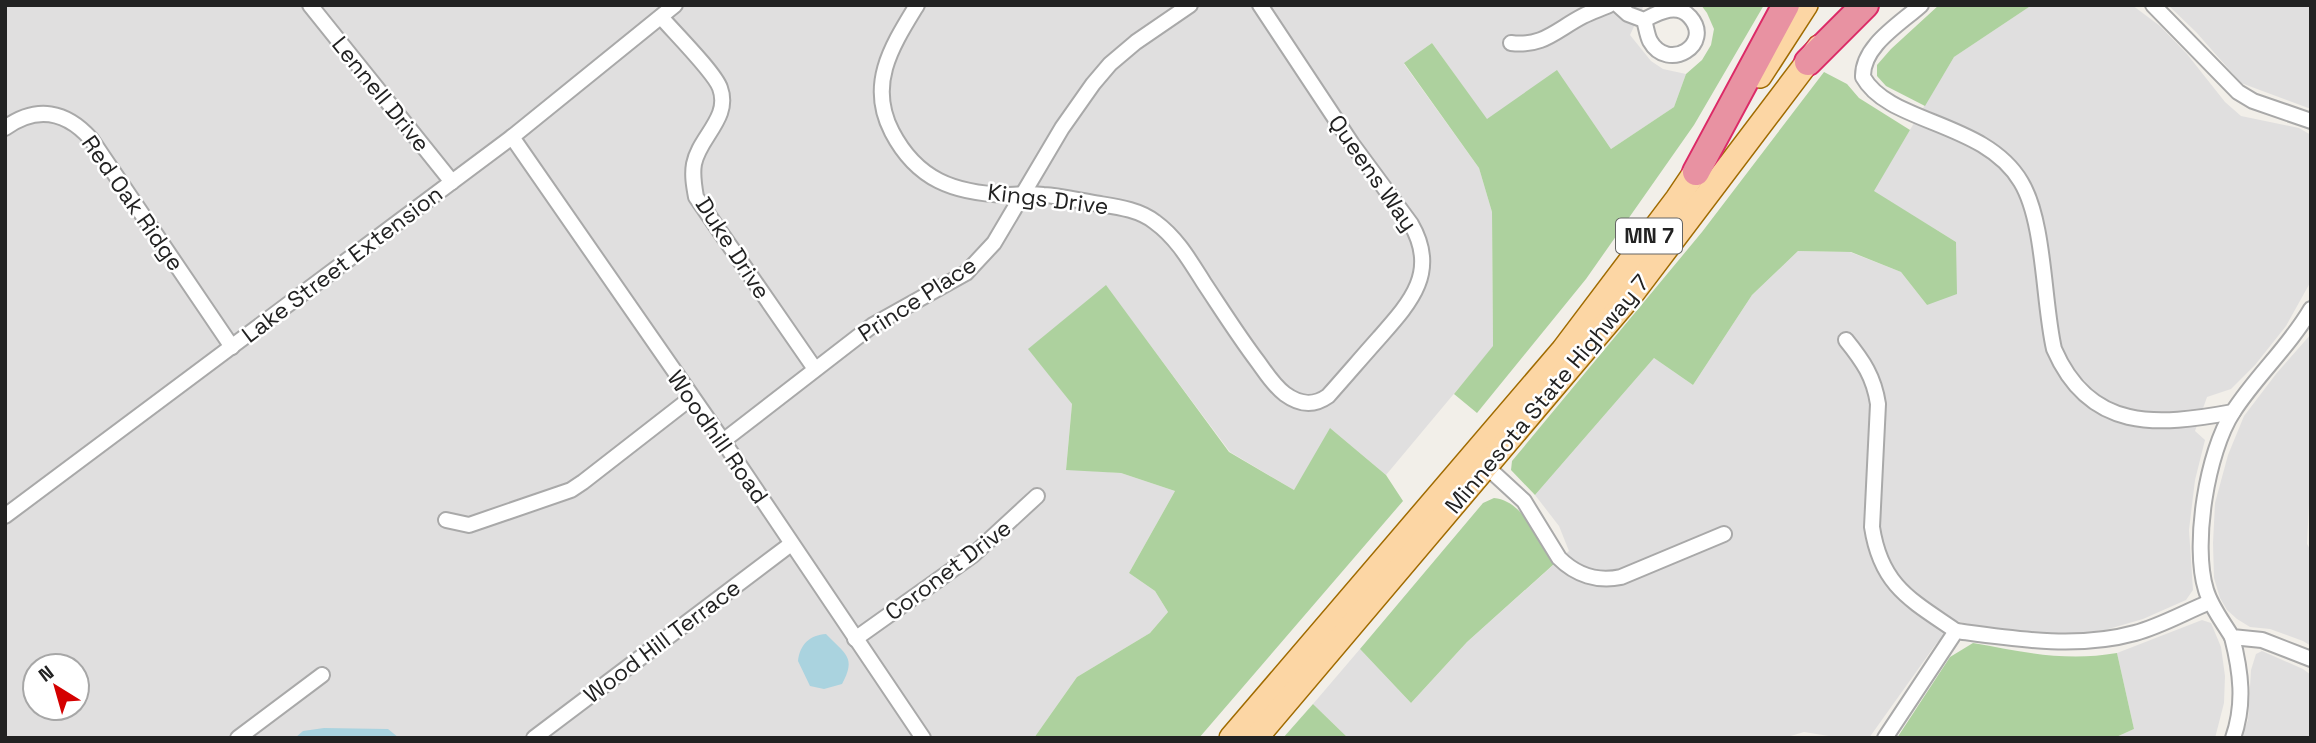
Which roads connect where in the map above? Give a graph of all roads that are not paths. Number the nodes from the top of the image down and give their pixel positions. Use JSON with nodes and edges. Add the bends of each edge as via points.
{"nodes":[{"id":1,"x":310,"y":5,"type":"edge"},
{"id":2,"x":675,"y":5,"type":"edge"},
{"id":3,"x":917,"y":5,"type":"edge"},
{"id":4,"x":1190,"y":5,"type":"edge"},
{"id":5,"x":1260,"y":5,"type":"edge"},
{"id":6,"x":1609,"y":5,"type":"edge"},
{"id":7,"x":1618,"y":5,"type":"edge"},
{"id":8,"x":1786,"y":5,"type":"edge"},
{"id":9,"x":1807,"y":5,"type":"edge"},
{"id":10,"x":1850,"y":5,"type":"edge"},
{"id":11,"x":1865,"y":5,"type":"edge"},
{"id":12,"x":1921,"y":5,"type":"edge"},
{"id":13,"x":2153,"y":5,"type":"edge"},
{"id":14,"x":660,"y":17,"type":"junction"},
{"id":15,"x":1644,"y":20,"type":"dead end"},
{"id":16,"x":1511,"y":43,"type":"dead end"},
{"id":17,"x":1808,"y":62,"type":"junction"},
{"id":18,"x":2311,"y":121,"type":"edge"},
{"id":19,"x":5,"y":128,"type":"edge"},
{"id":20,"x":512,"y":137,"type":"junction"},
{"id":21,"x":1696,"y":172,"type":"junction"},
{"id":22,"x":452,"y":182,"type":"junction"},
{"id":23,"x":1021,"y":194,"type":"junction"},
{"id":24,"x":2311,"y":309,"type":"edge"},
{"id":25,"x":1846,"y":340,"type":"dead end"},
{"id":26,"x":232,"y":347,"type":"junction"},
{"id":27,"x":815,"y":369,"type":"junction"},
{"id":28,"x":691,"y":398,"type":"junction"},
{"id":29,"x":1314,"y":403,"type":"joint"},
{"id":30,"x":2233,"y":412,"type":"junction"},
{"id":31,"x":723,"y":441,"type":"junction"},
{"id":32,"x":1487,"y":467,"type":"junction"},
{"id":33,"x":1037,"y":496,"type":"dead end"},
{"id":34,"x":5,"y":516,"type":"edge"},
{"id":35,"x":446,"y":520,"type":"dead end"},
{"id":36,"x":1724,"y":534,"type":"dead end"},
{"id":37,"x":791,"y":544,"type":"junction"},
{"id":38,"x":2210,"y":602,"type":"junction"},
{"id":39,"x":1956,"y":631,"type":"junction"},
{"id":40,"x":2232,"y":637,"type":"junction"},
{"id":41,"x":855,"y":639,"type":"junction"},
{"id":42,"x":2311,"y":659,"type":"edge"},
{"id":43,"x":322,"y":675,"type":"dead end"},
{"id":44,"x":238,"y":738,"type":"edge"},
{"id":45,"x":534,"y":738,"type":"edge"},
{"id":46,"x":923,"y":738,"type":"edge"},
{"id":47,"x":1231,"y":738,"type":"edge"},
{"id":48,"x":1256,"y":738,"type":"edge"},
{"id":49,"x":1885,"y":738,"type":"edge"},
{"id":50,"x":2233,"y":738,"type":"edge"}],
"edges":[{"from":1,"to":22,"type":"street","name":"Lennell Drive"},
{"from":2,"to":14,"type":"street","name":"Lake Street Extension"},
{"from":3,"to":23,"type":"street","name":"Kings Drive","via":[[894,43],[882,83],[882,104],[898,143],[921,171],[952,186]]},
{"from":4,"to":23,"type":"street","name":"Prince Place","via":[[1110,64],[1079,101]]},
{"from":5,"to":29,"type":"street","name":"Queens Way","via":[[1411,224],[1422,254],[1418,287],[1408,305],[1328,396]]},
{"from":6,"to":16,"type":"street","via":[[1543,41]]},
{"from":7,"to":15,"type":"street"},
{"from":8,"to":21,"type":"highway"},
{"from":9,"to":21,"type":"main road","name":"Minnesota State Highway 7","number":"MN 7"},
{"from":10,"to":17,"type":"main road","name":"Minnesota State Highway 7","number":"MN 7"},
{"from":11,"to":17,"type":"highway"},
{"from":12,"to":30,"type":"street","via":[[1872,49],[1863,77],[1895,105],[1985,145],[2021,181],[2037,229],[2054,349],[2068,375],[2086,396],[2123,417],[2144,421]]},
{"from":13,"to":18,"type":"street","via":[[2238,92]]},
{"from":14,"to":20,"type":"street","name":"Lake Street Extension"},
{"from":14,"to":27,"type":"street","name":"Duke Drive","via":[[720,88],[720,117],[693,165],[696,197]]},
{"from":17,"to":32,"type":"main road","name":"Minnesota State Highway 7","number":"MN 7","via":[[1632,294]]},
{"from":19,"to":26,"type":"street","name":"Red Oak Ridge","via":[[36,114],[68,119],[80,128]]},
{"from":20,"to":22,"type":"street","name":"Lake Street Extension"},
{"from":20,"to":28,"type":"street","name":"Woodhill Road"},
{"from":21,"to":47,"type":"main road","name":"Minnesota State Highway 7","number":"MN 7","via":[[1563,350]]},
{"from":22,"to":26,"type":"street","name":"Lake Street Extension"},
{"from":23,"to":27,"type":"street","name":"Prince Place","via":[[994,243],[966,273],[885,317]]},
{"from":23,"to":29,"type":"street","name":"Kings Drive","via":[[1114,206],[1152,220],[1181,248],[1277,388],[1296,400]]},
{"from":24,"to":30,"type":"street"},
{"from":25,"to":39,"type":"street","via":[[1865,363],[1876,390],[1872,527],[1881,566],[1893,583]]},
{"from":26,"to":34,"type":"street","name":"Lake Street Extension"},
{"from":27,"to":31,"type":"street","name":"Prince Place"},
{"from":28,"to":31,"type":"street","name":"Woodhill Road"},
{"from":28,"to":35,"type":"street","via":[[571,489],[470,525]]},
{"from":30,"to":38,"type":"street","via":[[2220,437],[2204,510],[2203,578]]},
{"from":31,"to":37,"type":"street","name":"Woodhill Road"},
{"from":32,"to":36,"type":"street","via":[[1524,501],[1559,558],[1587,577],[1621,577]]},
{"from":32,"to":48,"type":"main road","name":"Minnesota State Highway 7","number":"MN 7"},
{"from":33,"to":41,"type":"street","name":"Coronet Drive","via":[[974,555]]},
{"from":37,"to":41,"type":"street","name":"Woodhill Road"},
{"from":37,"to":45,"type":"street","name":"Wood Hill Terrace"},
{"from":38,"to":39,"type":"street","via":[[2135,633],[2102,640],[2056,641]]},
{"from":38,"to":40,"type":"street"},
{"from":39,"to":49,"type":"street"},
{"from":40,"to":42,"type":"street","via":[[2262,640]]},
{"from":40,"to":50,"type":"street","via":[[2241,692]]},
{"from":41,"to":46,"type":"street","name":"Woodhill Road"},
{"from":43,"to":44,"type":"street"}]}
